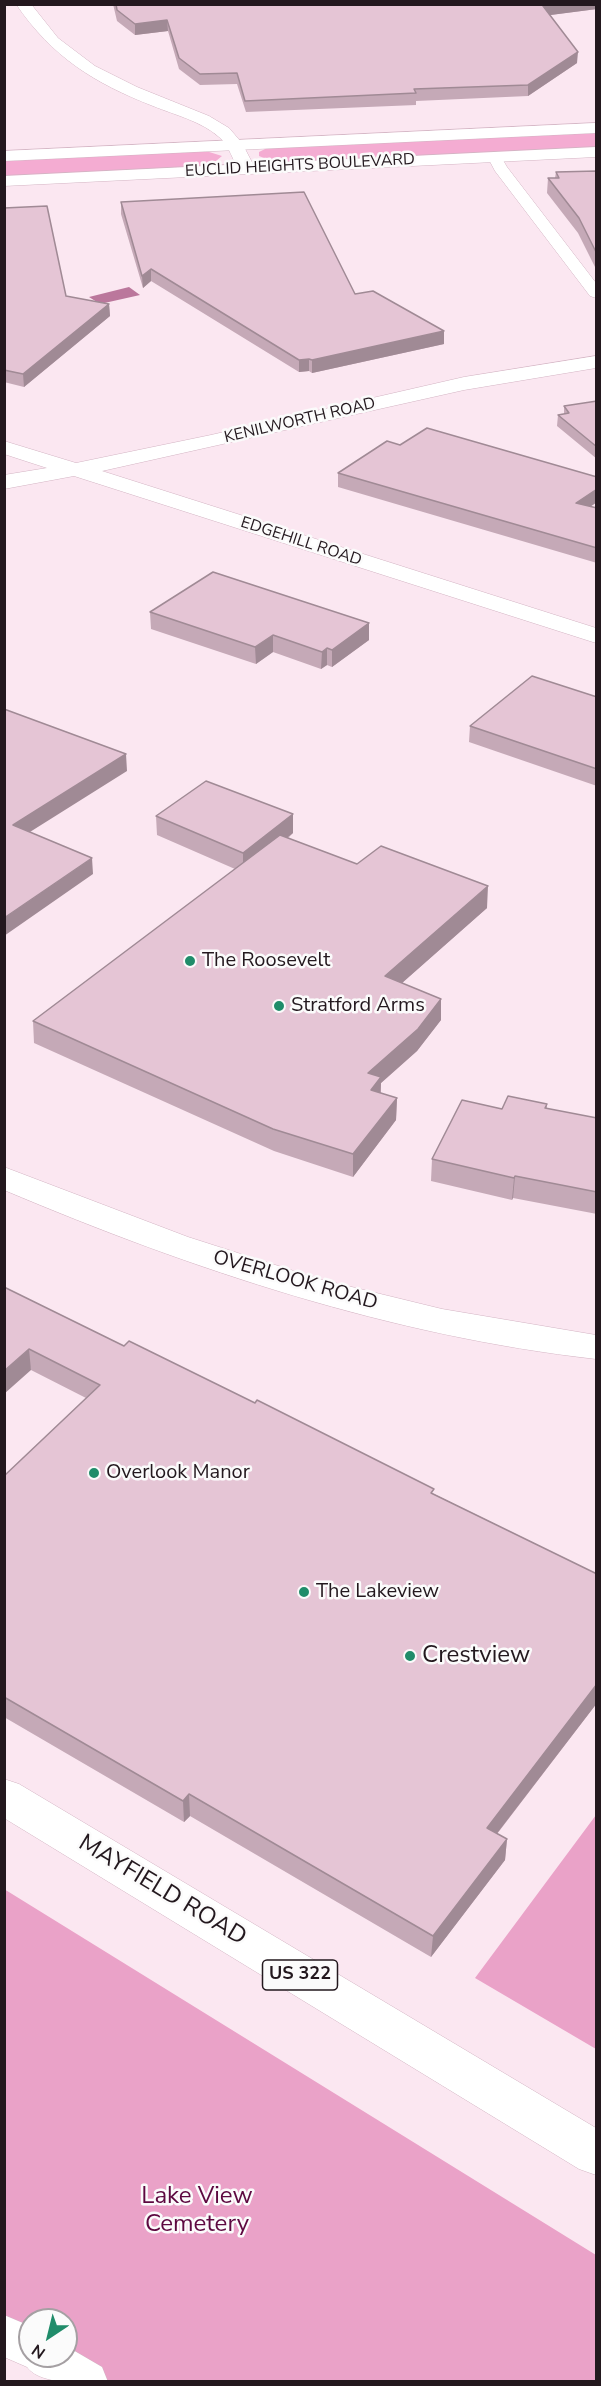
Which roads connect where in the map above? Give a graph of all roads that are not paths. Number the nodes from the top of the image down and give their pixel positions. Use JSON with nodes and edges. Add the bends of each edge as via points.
{"nodes":[{"id":1,"x":42,"y":4,"type":"edge"},
{"id":2,"x":23,"y":5,"type":"edge"},
{"id":3,"x":4,"y":6,"type":"edge"},
{"id":4,"x":597,"y":128,"type":"edge"},
{"id":5,"x":235,"y":144,"type":"junction"},
{"id":6,"x":597,"y":152,"type":"edge"},
{"id":7,"x":4,"y":156,"type":"edge"},
{"id":8,"x":494,"y":156,"type":"junction"},
{"id":9,"x":246,"y":168,"type":"junction"},
{"id":10,"x":4,"y":181,"type":"edge"},
{"id":11,"x":597,"y":293,"type":"edge"},
{"id":12,"x":597,"y":362,"type":"edge"},
{"id":13,"x":4,"y":447,"type":"edge"},
{"id":14,"x":77,"y":470,"type":"junction"},
{"id":15,"x":4,"y":482,"type":"edge"},
{"id":16,"x":597,"y":636,"type":"edge"},
{"id":17,"x":4,"y":1177,"type":"edge"},
{"id":18,"x":597,"y":1347,"type":"edge"},
{"id":19,"x":4,"y":1796,"type":"edge"},
{"id":20,"x":597,"y":2153,"type":"edge"},
{"id":21,"x":4,"y":2335,"type":"edge"},
{"id":22,"x":18,"y":2342,"type":"edge"},
{"id":23,"x":63,"y":2368,"type":"edge"},
{"id":24,"x":87,"y":2382,"type":"edge"}],
"edges":[{"from":1,"to":2,"type":"main road"},
{"from":2,"to":3,"type":"main road"},
{"from":2,"to":5,"type":"main road","via":[[49,40],[81,64],[120,86],[215,126]]},
{"from":4,"to":5,"type":"main road","name":"EUCLID HEIGHTS BOULEVARD"},
{"from":5,"to":7,"type":"main road","name":"EUCLID HEIGHTS BOULEVARD"},
{"from":5,"to":9,"type":"main road"},
{"from":6,"to":8,"type":"main road","name":"EUCLID HEIGHTS BOULEVARD"},
{"from":8,"to":9,"type":"main road","name":"EUCLID HEIGHTS BOULEVARD"},
{"from":8,"to":11,"type":"lane"},
{"from":9,"to":10,"type":"main road","name":"EUCLID HEIGHTS BOULEVARD"},
{"from":12,"to":14,"type":"main road","name":"KENILWORTH ROAD","via":[[478,379]]},
{"from":13,"to":14,"type":"main road","name":"EDGEHILL ROAD"},
{"from":14,"to":15,"type":"main road","name":"KENILWORTH ROAD"},
{"from":14,"to":16,"type":"main road","name":"EDGEHILL ROAD"},
{"from":17,"to":18,"type":"main road","name":"OVERLOOK ROAD","via":[[150,1236],[353,1300]]},
{"from":19,"to":20,"type":"main road","name":"MAYFIELD ROAD","number":"US 322"},
{"from":21,"to":22,"type":"lane"},
{"from":23,"to":24,"type":"lane"}]}
